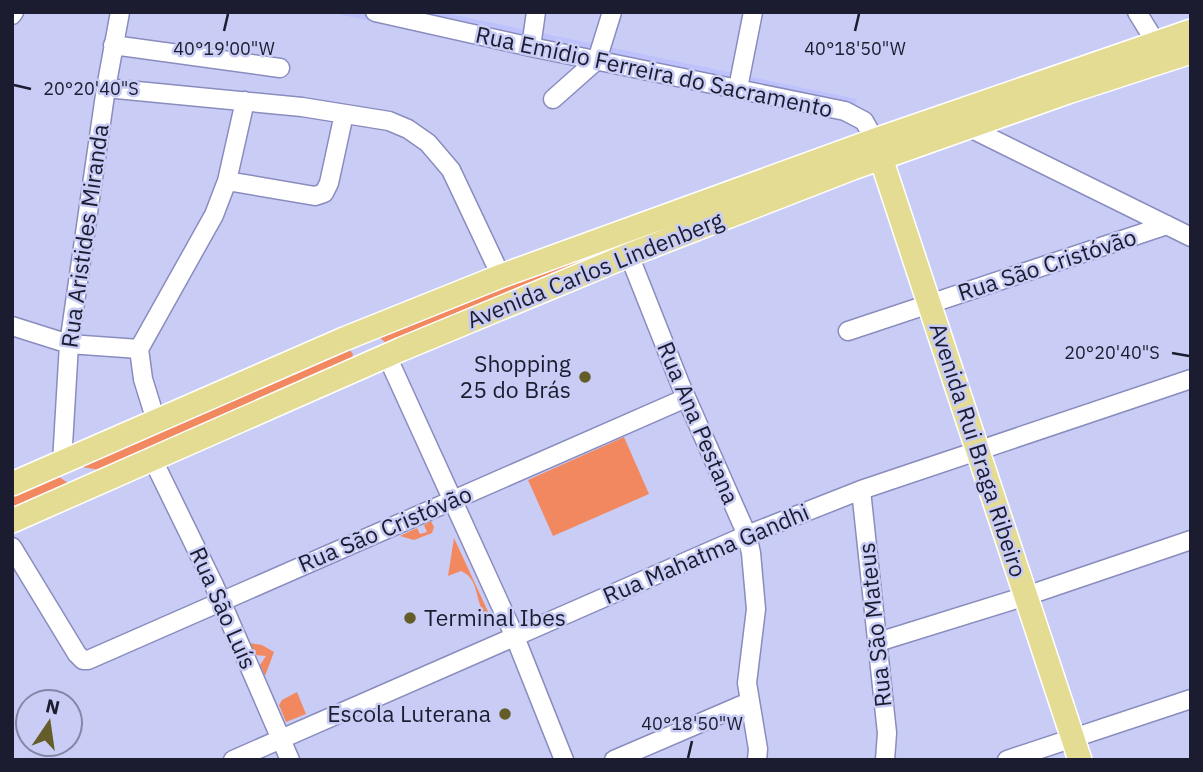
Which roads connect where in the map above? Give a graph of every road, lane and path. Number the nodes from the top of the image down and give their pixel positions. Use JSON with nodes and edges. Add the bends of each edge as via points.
{"nodes":[{"id":1,"x":120,"y":12,"type":"edge"},
{"id":2,"x":376,"y":12,"type":"edge"},
{"id":3,"x":536,"y":12,"type":"edge"},
{"id":4,"x":612,"y":12,"type":"edge"},
{"id":5,"x":753,"y":12,"type":"edge"},
{"id":6,"x":1138,"y":12,"type":"edge"},
{"id":7,"x":1191,"y":30,"type":"edge"},
{"id":8,"x":113,"y":45,"type":"junction"},
{"id":9,"x":531,"y":47,"type":"junction"},
{"id":10,"x":1162,"y":51,"type":"junction"},
{"id":11,"x":1191,"y":52,"type":"edge"},
{"id":12,"x":597,"y":60,"type":"junction"},
{"id":13,"x":280,"y":68,"type":"dead end"},
{"id":14,"x":106,"y":88,"type":"junction"},
{"id":15,"x":738,"y":88,"type":"junction"},
{"id":16,"x":553,"y":99,"type":"dead end"},
{"id":17,"x":245,"y":101,"type":"junction"},
{"id":18,"x":344,"y":114,"type":"junction"},
{"id":19,"x":970,"y":128,"type":"junction"},
{"id":20,"x":878,"y":149,"type":"junction"},
{"id":21,"x":227,"y":181,"type":"junction"},
{"id":22,"x":1167,"y":225,"type":"junction"},
{"id":23,"x":1191,"y":237,"type":"edge"},
{"id":24,"x":629,"y":255,"type":"junction"},
{"id":25,"x":501,"y":276,"type":"junction"},
{"id":26,"x":930,"y":304,"type":"junction"},
{"id":27,"x":12,"y":326,"type":"edge"},
{"id":28,"x":848,"y":331,"type":"dead end"},
{"id":29,"x":344,"y":339,"type":"junction"},
{"id":30,"x":69,"y":345,"type":"junction"},
{"id":31,"x":139,"y":349,"type":"junction"},
{"id":32,"x":387,"y":356,"type":"junction"},
{"id":33,"x":1191,"y":379,"type":"edge"},
{"id":34,"x":686,"y":398,"type":"junction"},
{"id":35,"x":156,"y":421,"type":"junction"},
{"id":36,"x":978,"y":450,"type":"junction"},
{"id":37,"x":152,"y":458,"type":"junction"},
{"id":38,"x":62,"y":462,"type":"junction"},
{"id":39,"x":101,"y":482,"type":"junction"},
{"id":40,"x":12,"y":484,"type":"edge"},
{"id":41,"x":861,"y":490,"type":"junction"},
{"id":42,"x":454,"y":499,"type":"junction"},
{"id":43,"x":12,"y":521,"type":"edge"},
{"id":44,"x":747,"y":535,"type":"junction"},
{"id":45,"x":1191,"y":540,"type":"edge"},
{"id":46,"x":12,"y":547,"type":"edge"},
{"id":47,"x":1026,"y":596,"type":"junction"},
{"id":48,"x":221,"y":600,"type":"junction"},
{"id":49,"x":515,"y":637,"type":"junction"},
{"id":50,"x":878,"y":642,"type":"junction"},
{"id":51,"x":1191,"y":699,"type":"edge"},
{"id":52,"x":750,"y":702,"type":"junction"},
{"id":53,"x":1073,"y":738,"type":"junction"},
{"id":54,"x":281,"y":739,"type":"junction"},
{"id":55,"x":233,"y":760,"type":"edge"},
{"id":56,"x":290,"y":760,"type":"edge"},
{"id":57,"x":564,"y":760,"type":"edge"},
{"id":58,"x":614,"y":760,"type":"edge"},
{"id":59,"x":757,"y":760,"type":"edge"},
{"id":60,"x":885,"y":760,"type":"edge"},
{"id":61,"x":1007,"y":760,"type":"edge"},
{"id":62,"x":1080,"y":760,"type":"edge"}],
"edges":[{"from":1,"to":8,"type":"street","name":"Rua Aristides Miranda"},
{"from":2,"to":9,"type":"street","name":"Rua Emídio Ferreira do Sacramento"},
{"from":3,"to":9,"type":"street"},
{"from":4,"to":12,"type":"street"},
{"from":5,"to":15,"type":"street"},
{"from":6,"to":10,"type":"street"},
{"from":7,"to":10,"type":"main road","name":"Avenida Carlos Lindenberg"},
{"from":8,"to":13,"type":"street"},
{"from":8,"to":14,"type":"street","name":"Rua Aristides Miranda"},
{"from":9,"to":12,"type":"street","name":"Rua Emídio Ferreira do Sacramento"},
{"from":10,"to":11,"type":"main road","name":"Avenida Carlos Lindenberg"},
{"from":10,"to":19,"type":"main road","name":"Avenida Carlos Lindenberg","via":[[1068,93]]},
{"from":10,"to":20,"type":"main road","name":"Avenida Carlos Lindenberg"},
{"from":12,"to":15,"type":"street","name":"Rua Emídio Ferreira do Sacramento"},
{"from":12,"to":16,"type":"street"},
{"from":14,"to":17,"type":"street"},
{"from":14,"to":30,"type":"street","name":"Rua Aristides Miranda"},
{"from":15,"to":20,"type":"street","name":"Rua Emídio Ferreira do Sacramento","via":[[851,113],[867,125]]},
{"from":17,"to":18,"type":"street"},
{"from":17,"to":21,"type":"street"},
{"from":18,"to":21,"type":"street","via":[[324,193],[315,196]]},
{"from":18,"to":25,"type":"street","via":[[408,129],[440,155]]},
{"from":19,"to":20,"type":"main road","name":"Avenida Carlos Lindenberg"},
{"from":19,"to":22,"type":"street"},
{"from":20,"to":24,"type":"main road","name":"Avenida Carlos Lindenberg"},
{"from":20,"to":25,"type":"main road","name":"Avenida Carlos Lindenberg"},
{"from":20,"to":26,"type":"main road","name":"Avenida Rui Braga Ribeiro"},
{"from":21,"to":31,"type":"street","via":[[214,215]]},
{"from":22,"to":23,"type":"street"},
{"from":22,"to":26,"type":"street","name":"Rua São Cristóvão"},
{"from":24,"to":32,"type":"main road","name":"Avenida Carlos Lindenberg"},
{"from":24,"to":34,"type":"street","name":"Rua Ana Pestana"},
{"from":25,"to":29,"type":"main road","name":"Avenida Carlos Lindenberg"},
{"from":26,"to":28,"type":"street","name":"Rua São Cristóvão"},
{"from":26,"to":36,"type":"main road","name":"Avenida Rui Braga Ribeiro"},
{"from":27,"to":30,"type":"street"},
{"from":29,"to":32,"type":"main road","via":[[371,344]]},
{"from":29,"to":35,"type":"main road","name":"Avenida Carlos Lindenberg"},
{"from":30,"to":31,"type":"street"},
{"from":30,"to":38,"type":"street","name":"Rua Aristides Miranda"},
{"from":31,"to":35,"type":"street"},
{"from":32,"to":37,"type":"main road","name":"Avenida Carlos Lindenberg"},
{"from":32,"to":42,"type":"street"},
{"from":33,"to":36,"type":"street","name":"Rua Mahatma Gandhi"},
{"from":34,"to":42,"type":"street","name":"Rua São Cristóvão"},
{"from":34,"to":44,"type":"street","name":"Rua Ana Pestana"},
{"from":35,"to":38,"type":"main road","name":"Avenida Carlos Lindenberg"},
{"from":36,"to":41,"type":"street","name":"Rua Mahatma Gandhi"},
{"from":36,"to":47,"type":"main road","name":"Avenida Rui Braga Ribeiro"},
{"from":37,"to":39,"type":"main road","name":"Avenida Carlos Lindenberg"},
{"from":37,"to":48,"type":"street","name":"Rua São Luís"},
{"from":38,"to":39,"type":"main road","via":[[78,476]]},
{"from":38,"to":40,"type":"main road","name":"Avenida Carlos Lindenberg"},
{"from":39,"to":43,"type":"main road","name":"Avenida Carlos Lindenberg"},
{"from":41,"to":44,"type":"street","name":"Rua Mahatma Gandhi"},
{"from":41,"to":50,"type":"street","name":"Rua São Mateus"},
{"from":42,"to":48,"type":"street","name":"Rua São Cristóvão"},
{"from":42,"to":49,"type":"street"},
{"from":44,"to":49,"type":"street","name":"Rua Mahatma Gandhi"},
{"from":44,"to":52,"type":"street","name":"Rua Ana Pestana","via":[[755,609],[747,669]]},
{"from":45,"to":47,"type":"street"},
{"from":46,"to":48,"type":"street","name":"Rua São Cristóvão","via":[[83,660]]},
{"from":47,"to":50,"type":"street"},
{"from":47,"to":53,"type":"main road","name":"Avenida Rui Braga Ribeiro"},
{"from":48,"to":54,"type":"street","name":"Rua São Luís"},
{"from":49,"to":54,"type":"street","name":"Rua Mahatma Gandhi"},
{"from":49,"to":57,"type":"street"},
{"from":50,"to":60,"type":"street","name":"Rua São Mateus","via":[[887,733]]},
{"from":51,"to":53,"type":"street"},
{"from":52,"to":58,"type":"street"},
{"from":52,"to":59,"type":"street","name":"Rua Ana Pestana"},
{"from":53,"to":61,"type":"street"},
{"from":53,"to":62,"type":"main road","name":"Avenida Rui Braga Ribeiro"},
{"from":54,"to":55,"type":"street","name":"Rua Mahatma Gandhi"},
{"from":54,"to":56,"type":"street","name":"Rua São Luís"}]}
